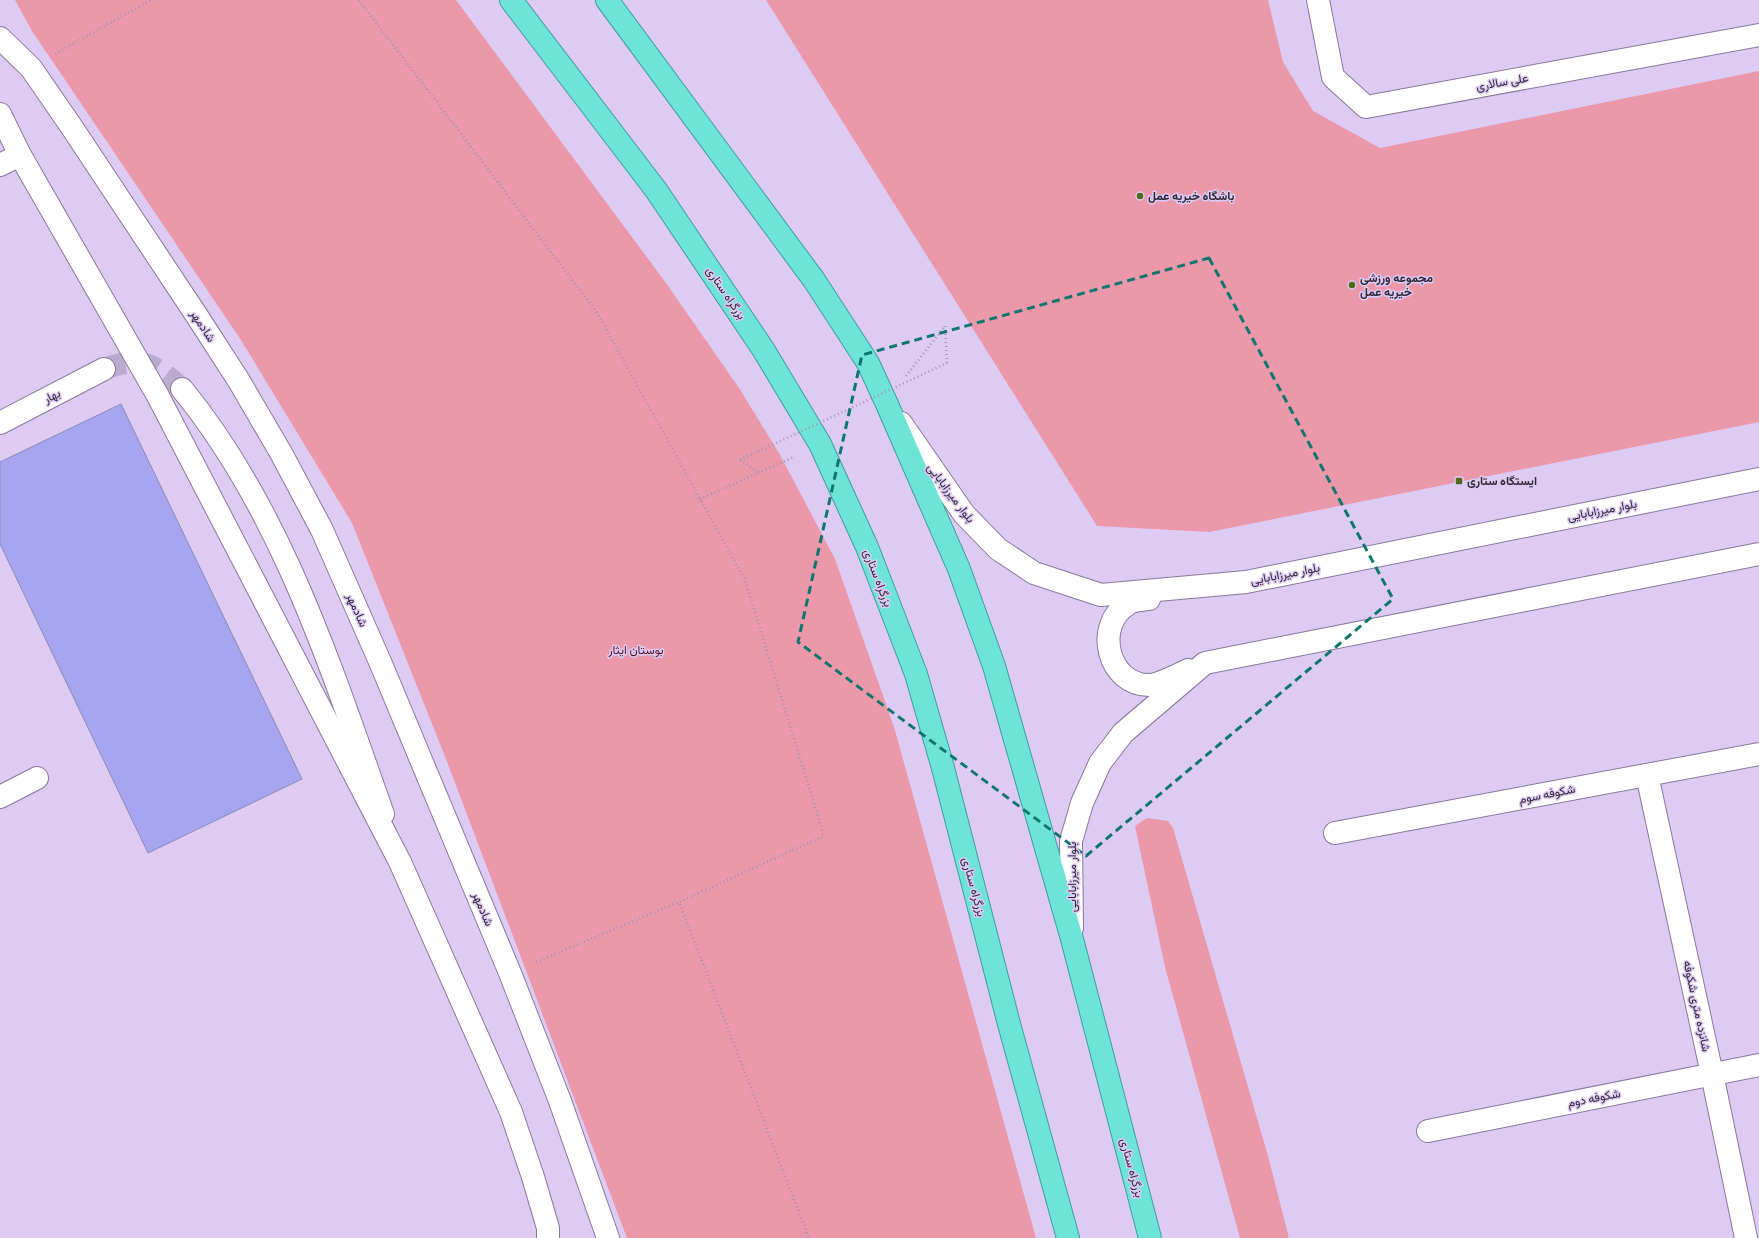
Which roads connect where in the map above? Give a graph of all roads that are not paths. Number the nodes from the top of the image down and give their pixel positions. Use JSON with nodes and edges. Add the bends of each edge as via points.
{"nodes":[{"id":1,"x":511,"y":0,"type":"edge"},
{"id":2,"x":607,"y":0,"type":"edge"},
{"id":3,"x":1318,"y":0,"type":"edge"},
{"id":4,"x":1759,"y":35,"type":"edge"},
{"id":5,"x":0,"y":38,"type":"edge"},
{"id":6,"x":0,"y":114,"type":"edge"},
{"id":7,"x":20,"y":155,"type":"junction"},
{"id":8,"x":0,"y":165,"type":"edge"},
{"id":9,"x":104,"y":369,"type":"tunnel mouth"},
{"id":10,"x":182,"y":389,"type":"tunnel mouth"},
{"id":11,"x":886,"y":402,"type":"junction"},
{"id":12,"x":0,"y":423,"type":"edge"},
{"id":13,"x":1759,"y":479,"type":"edge"},
{"id":14,"x":1759,"y":554,"type":"edge"},
{"id":15,"x":1246,"y":582,"type":"junction"},
{"id":16,"x":1205,"y":663,"type":"junction"},
{"id":17,"x":1759,"y":754,"type":"edge"},
{"id":18,"x":1647,"y":775,"type":"junction"},
{"id":19,"x":37,"y":778,"type":"dead end"},
{"id":20,"x":0,"y":797,"type":"edge"},
{"id":21,"x":1335,"y":833,"type":"dead end"},
{"id":22,"x":400,"y":862,"type":"junction"},
{"id":23,"x":1072,"y":939,"type":"junction"},
{"id":24,"x":1759,"y":1065,"type":"edge"},
{"id":25,"x":1712,"y":1074,"type":"junction"},
{"id":26,"x":1428,"y":1131,"type":"dead end"},
{"id":27,"x":548,"y":1238,"type":"edge"},
{"id":28,"x":608,"y":1238,"type":"edge"},
{"id":29,"x":1068,"y":1238,"type":"edge"},
{"id":30,"x":1150,"y":1238,"type":"edge"},
{"id":31,"x":1746,"y":1238,"type":"edge"}],
"edges":[{"from":1,"to":29,"type":"highway","name":"بزرگراه ستاری","via":[[656,190],[763,349],[820,444],[867,547],[916,674]]},
{"from":2,"to":11,"type":"highway","name":"بزرگراه ستاری","via":[[814,280],[868,363]]},
{"from":3,"to":4,"type":"street","name":"علی سالاری","via":[[1333,77],[1366,107]]},
{"from":5,"to":28,"type":"street","name":"شادمهر","via":[[31,68],[239,381],[322,530],[510,973],[560,1101]]},
{"from":6,"to":7,"type":"street"},
{"from":7,"to":8,"type":"street"},
{"from":7,"to":22,"type":"street","via":[[158,396]]},
{"from":9,"to":12,"type":"street","name":"بهار"},
{"from":10,"to":22,"type":"street","via":[[230,454],[268,525],[313,620]]},
{"from":11,"to":15,"type":"street","name":"بلوار میرزابابایی","via":[[964,514],[998,549],[1034,573],[1100,595]]},
{"from":11,"to":23,"type":"highway","name":"بزرگراه ستاری","via":[[959,569],[994,666]]},
{"from":13,"to":15,"type":"street","name":"بلوار میرزابابایی"},
{"from":14,"to":16,"type":"street","name":"بلوار میرزابابایی"},
{"from":15,"to":16,"type":"street","via":[[1129,603],[1118,612],[1111,624],[1109,652],[1114,664],[1124,675],[1136,682],[1151,685]]},
{"from":16,"to":23,"type":"street","name":"بلوار میرزابابایی","via":[[1123,733],[1100,763],[1082,803],[1071,841]]},
{"from":17,"to":18,"type":"street","name":"شکوفه سوم"},
{"from":18,"to":21,"type":"street","name":"شکوفه سوم"},
{"from":18,"to":25,"type":"street","name":"شانزده متری شکوفه"},
{"from":19,"to":20,"type":"street"},
{"from":22,"to":27,"type":"street","via":[[511,1112],[548,1228]]},
{"from":23,"to":30,"type":"highway","name":"بزرگراه ستاری"},
{"from":24,"to":25,"type":"street","name":"شکوفه دوم"},
{"from":25,"to":26,"type":"street","name":"شکوفه دوم"},
{"from":25,"to":31,"type":"street","name":"شانزده متری شکوفه"}]}
